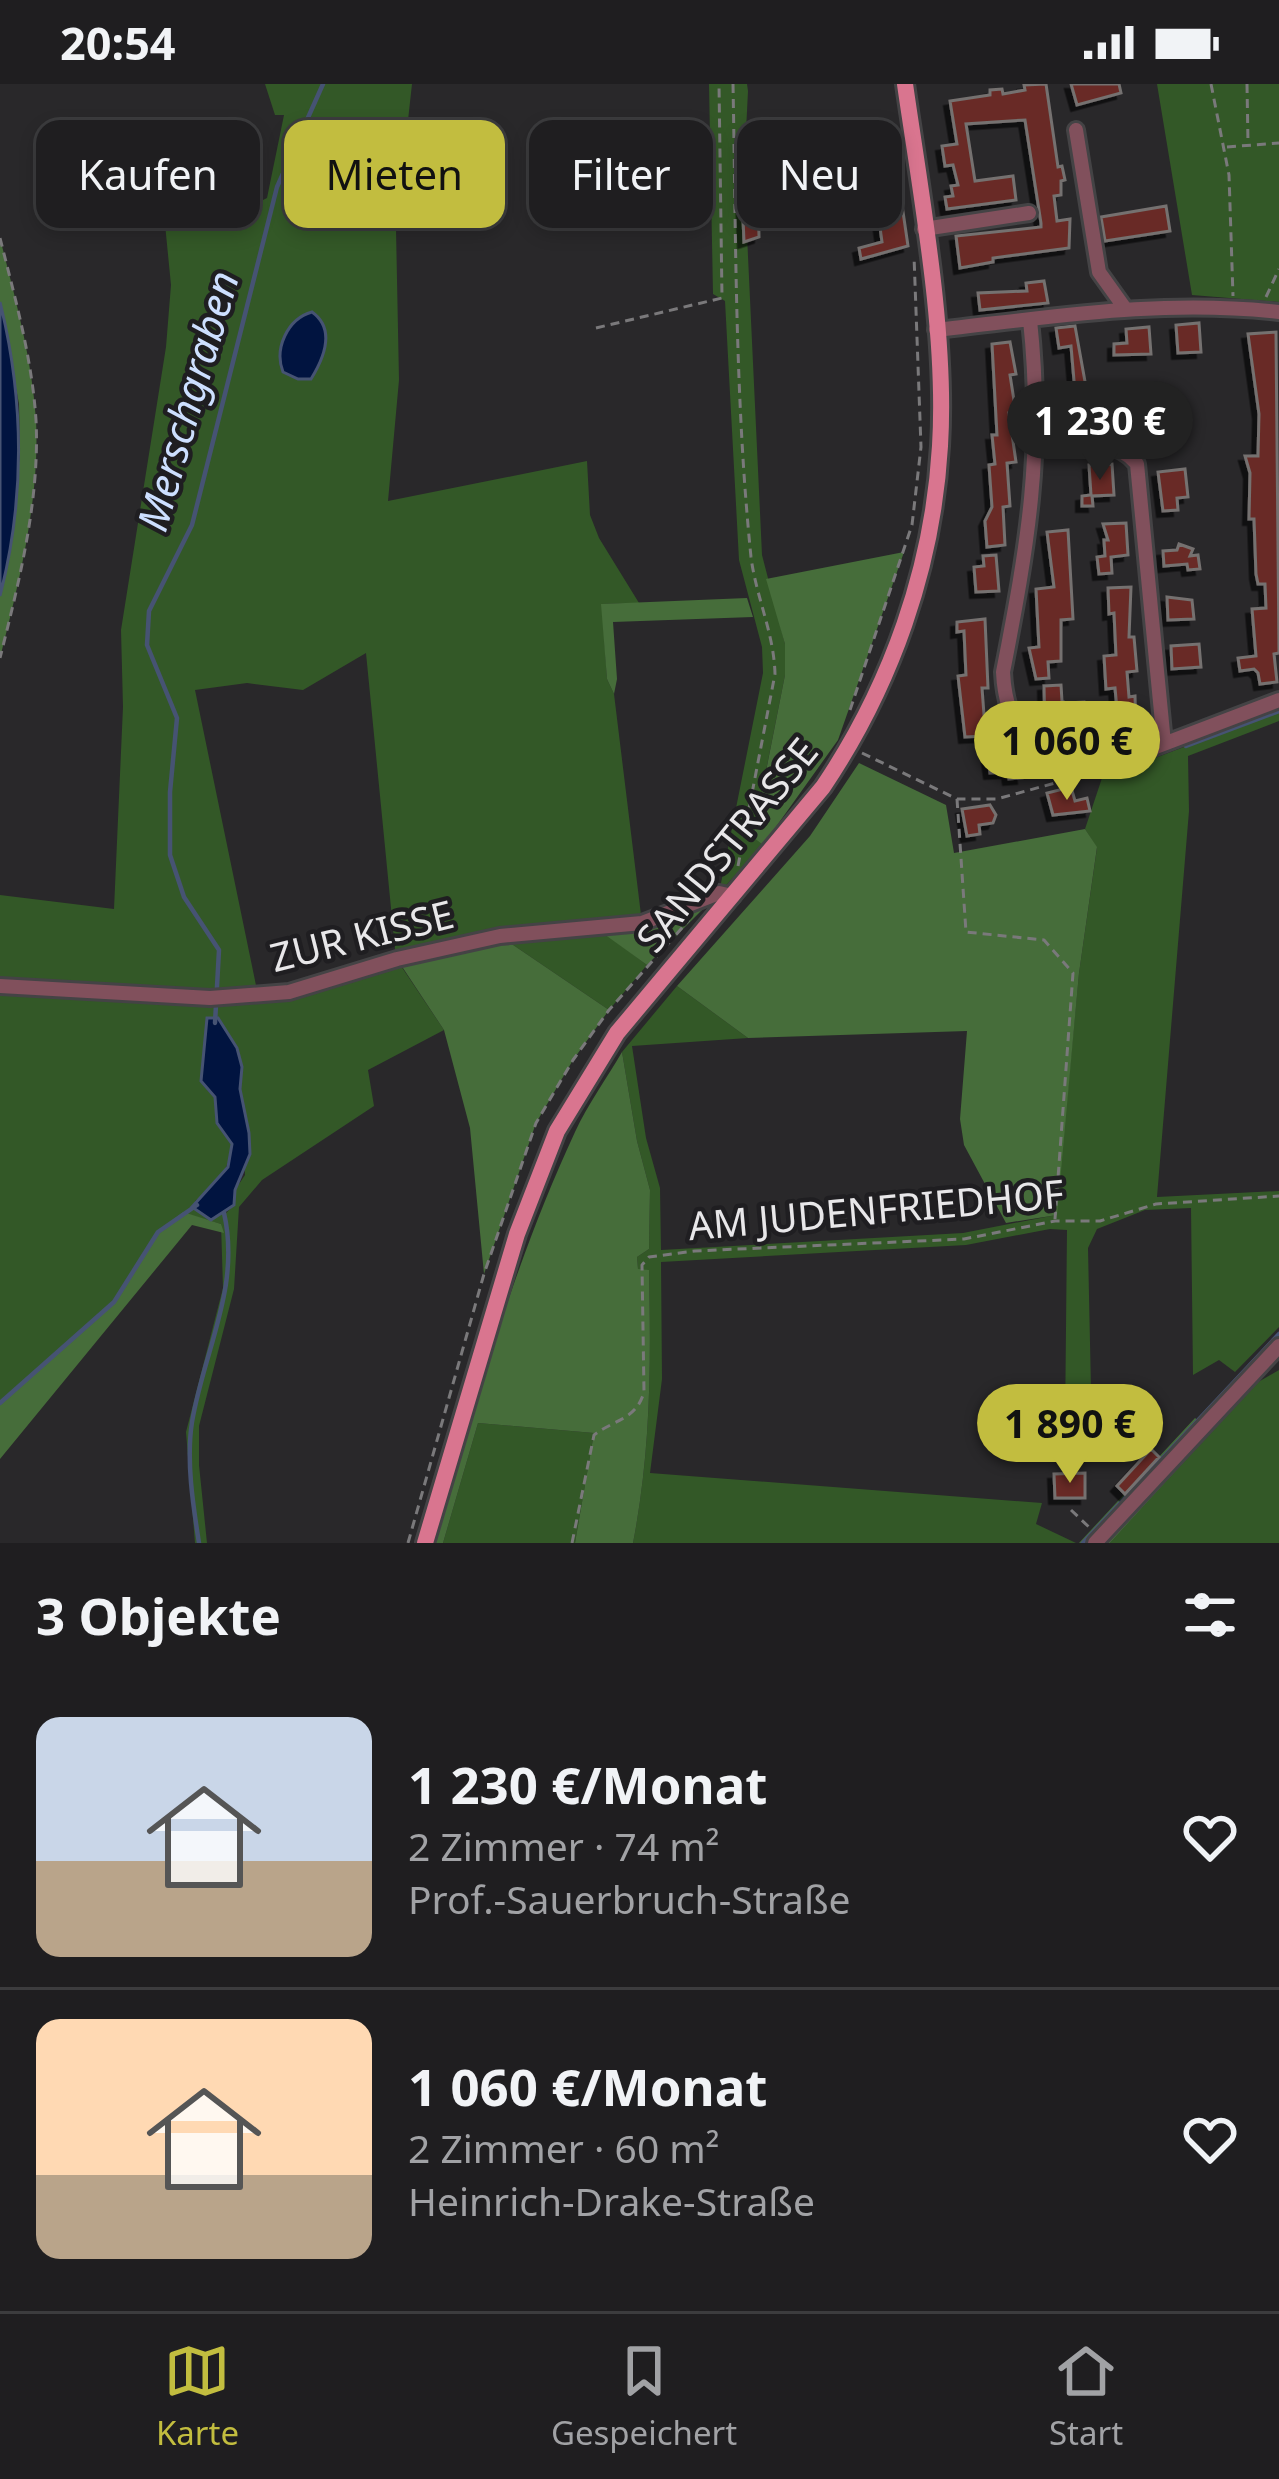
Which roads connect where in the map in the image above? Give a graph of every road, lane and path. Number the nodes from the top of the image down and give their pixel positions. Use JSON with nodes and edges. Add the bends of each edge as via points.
{"nodes":[{"id":1,"x":719,"y":84,"type":"edge"},
{"id":2,"x":734,"y":84,"type":"edge"},
{"id":3,"x":904,"y":84,"type":"edge"},
{"id":4,"x":1211,"y":84,"type":"edge"},
{"id":5,"x":1247,"y":84,"type":"edge"},
{"id":6,"x":1076,"y":130,"type":"dead end"},
{"id":7,"x":1247,"y":142,"type":"junction"},
{"id":8,"x":1279,"y":142,"type":"edge"},
{"id":9,"x":1225,"y":147,"type":"junction"},
{"id":10,"x":1029,"y":214,"type":"dead end"},
{"id":11,"x":924,"y":230,"type":"junction"},
{"id":12,"x":0,"y":238,"type":"edge"},
{"id":13,"x":912,"y":263,"type":"dead end"},
{"id":14,"x":1279,"y":269,"type":"edge"},
{"id":15,"x":1233,"y":297,"type":"dead end"},
{"id":16,"x":1124,"y":307,"type":"junction"},
{"id":17,"x":1261,"y":310,"type":"junction"},
{"id":18,"x":1279,"y":312,"type":"edge"},
{"id":19,"x":1030,"y":320,"type":"junction"},
{"id":20,"x":596,"y":328,"type":"dead end"},
{"id":21,"x":936,"y":330,"type":"junction"},
{"id":22,"x":1038,"y":446,"type":"junction"},
{"id":23,"x":0,"y":658,"type":"edge"},
{"id":24,"x":1279,"y":700,"type":"edge"},
{"id":25,"x":844,"y":724,"type":"dead end"},
{"id":26,"x":1164,"y":742,"type":"junction"},
{"id":27,"x":850,"y":747,"type":"junction"},
{"id":28,"x":1082,"y":767,"type":"junction"},
{"id":29,"x":957,"y":799,"type":"junction"},
{"id":30,"x":736,"y":874,"type":"dead end"},
{"id":31,"x":733,"y":896,"type":"junction"},
{"id":32,"x":692,"y":916,"type":"dead end"},
{"id":33,"x":0,"y":986,"type":"edge"},
{"id":34,"x":609,"y":1010,"type":"dead end"},
{"id":35,"x":1279,"y":1196,"type":"edge"},
{"id":36,"x":1055,"y":1221,"type":"junction"},
{"id":37,"x":484,"y":1274,"type":"dead end"},
{"id":38,"x":1279,"y":1346,"type":"edge"},
{"id":39,"x":1071,"y":1510,"type":"dead end"},
{"id":40,"x":1089,"y":1527,"type":"dead end"},
{"id":41,"x":408,"y":1543,"type":"edge"},
{"id":42,"x":425,"y":1543,"type":"edge"},
{"id":43,"x":572,"y":1543,"type":"edge"},
{"id":44,"x":1095,"y":1543,"type":"edge"}],
"edges":[{"from":1,"to":20,"type":"path","via":[[722,298]]},
{"from":2,"to":30,"type":"path","via":[[751,556],[775,674]]},
{"from":3,"to":11,"type":"main road","name":"SANDSTRASSE"},
{"from":4,"to":9,"type":"path"},
{"from":5,"to":7,"type":"path"},
{"from":6,"to":16,"type":"street","via":[[1099,272]]},
{"from":7,"to":8,"type":"path"},
{"from":7,"to":9,"type":"path"},
{"from":9,"to":15,"type":"path"},
{"from":10,"to":11,"type":"street"},
{"from":11,"to":21,"type":"main road","name":"SANDSTRASSE"},
{"from":12,"to":23,"type":"path","via":[[36,423],[31,515]]},
{"from":13,"to":25,"type":"path","via":[[921,447],[912,525]]},
{"from":14,"to":17,"type":"path"},
{"from":16,"to":17,"type":"street"},
{"from":16,"to":19,"type":"street"},
{"from":17,"to":18,"type":"street"},
{"from":19,"to":21,"type":"street"},
{"from":19,"to":22,"type":"street"},
{"from":21,"to":27,"type":"main road","name":"SANDSTRASSE","via":[[940,446],[931,527],[893,658]]},
{"from":22,"to":26,"type":"street","via":[[1108,444],[1128,453],[1142,475]]},
{"from":22,"to":28,"type":"street","via":[[1004,697],[1013,722],[1039,751]]},
{"from":24,"to":26,"type":"street"},
{"from":26,"to":28,"type":"street"},
{"from":27,"to":29,"type":"path"},
{"from":27,"to":31,"type":"main road","name":"SANDSTRASSE"},
{"from":28,"to":29,"type":"path","via":[[1071,780],[997,799]]},
{"from":29,"to":36,"type":"path","via":[[966,932],[1044,940],[1072,973]]},
{"from":31,"to":33,"type":"street","name":"ZUR KISSE","via":[[719,893],[642,923],[500,936],[237,999]]},
{"from":31,"to":42,"type":"main road","name":"SANDSTRASSE","via":[[617,1033],[557,1131],[517,1234]]},
{"from":32,"to":34,"type":"path"},
{"from":35,"to":36,"type":"path","name":"AM JUDENFRIEDHOF"},
{"from":36,"to":43,"type":"path","name":"AM JUDENFRIEDHOF","via":[[964,1239],[649,1257],[642,1265],[640,1408],[594,1436]]},
{"from":37,"to":41,"type":"path"},
{"from":38,"to":44,"type":"street"},
{"from":39,"to":40,"type":"path"}]}
